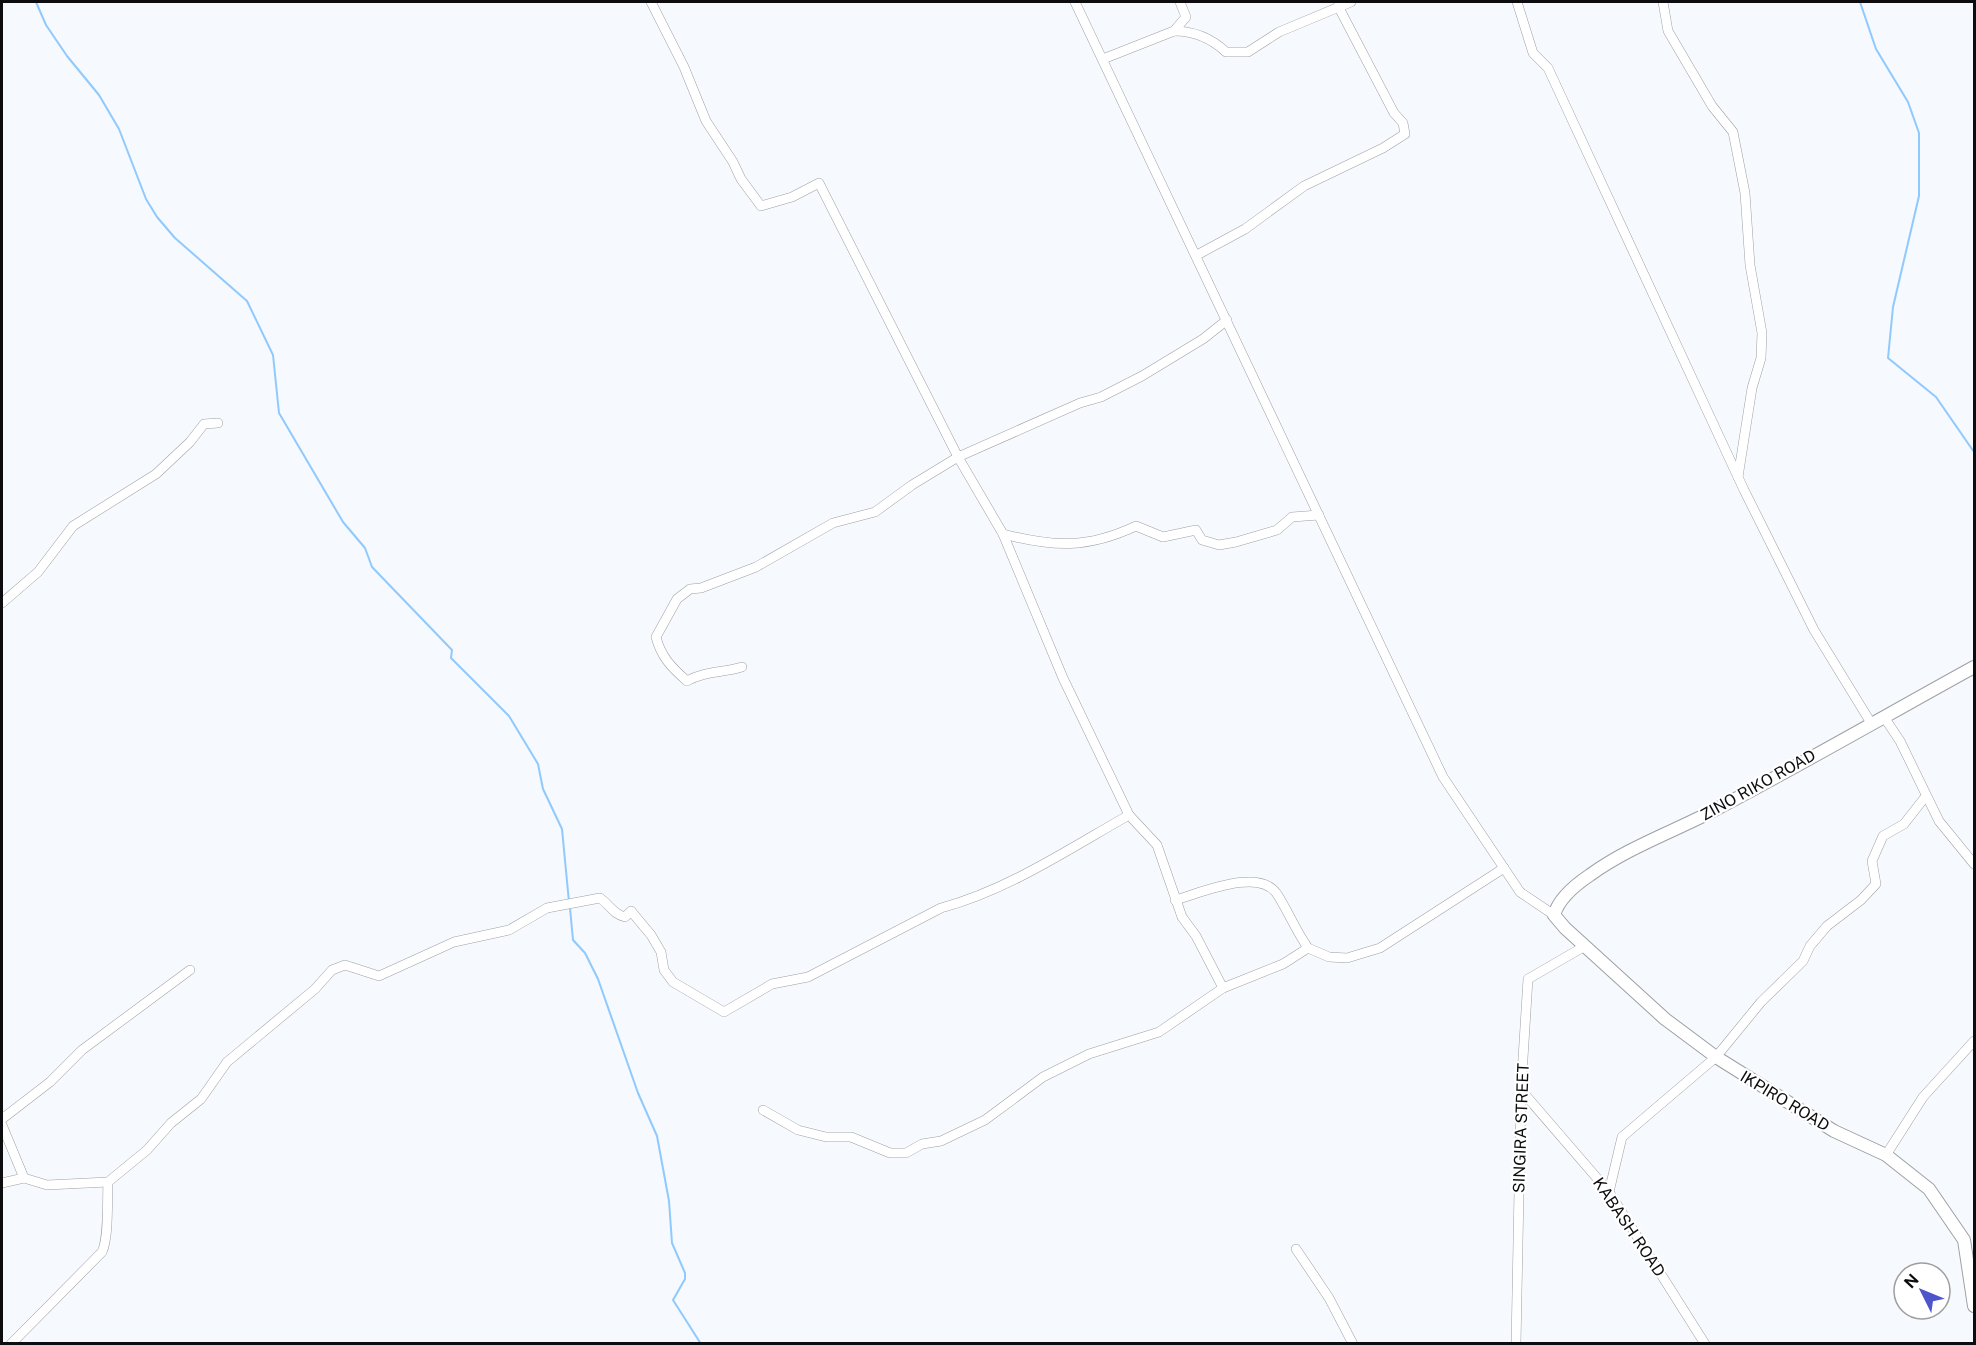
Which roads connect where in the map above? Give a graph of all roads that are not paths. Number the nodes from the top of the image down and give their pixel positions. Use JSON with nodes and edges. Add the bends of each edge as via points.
{"nodes":[{"id":1,"x":651,"y":2,"type":"edge"},
{"id":2,"x":1075,"y":2,"type":"edge"},
{"id":3,"x":1180,"y":2,"type":"edge"},
{"id":4,"x":1351,"y":2,"type":"edge"},
{"id":5,"x":1517,"y":2,"type":"edge"},
{"id":6,"x":1663,"y":2,"type":"edge"},
{"id":7,"x":1338,"y":6,"type":"junction"},
{"id":8,"x":1174,"y":31,"type":"junction"},
{"id":9,"x":1103,"y":59,"type":"junction"},
{"id":10,"x":1197,"y":255,"type":"junction"},
{"id":11,"x":1227,"y":320,"type":"junction"},
{"id":12,"x":218,"y":423,"type":"dead end"},
{"id":13,"x":958,"y":457,"type":"junction"},
{"id":14,"x":1738,"y":477,"type":"junction"},
{"id":15,"x":1319,"y":515,"type":"junction"},
{"id":16,"x":1003,"y":534,"type":"junction"},
{"id":17,"x":2,"y":603,"type":"edge"},
{"id":18,"x":742,"y":667,"type":"dead end"},
{"id":19,"x":1974,"y":667,"type":"edge"},
{"id":20,"x":1884,"y":717,"type":"junction"},
{"id":21,"x":1871,"y":723,"type":"junction"},
{"id":22,"x":1926,"y":796,"type":"junction"},
{"id":23,"x":1129,"y":815,"type":"junction"},
{"id":24,"x":1974,"y":864,"type":"edge"},
{"id":25,"x":1504,"y":868,"type":"junction"},
{"id":26,"x":1175,"y":900,"type":"junction"},
{"id":27,"x":1554,"y":915,"type":"junction"},
{"id":28,"x":1585,"y":946,"type":"junction"},
{"id":29,"x":1308,"y":948,"type":"junction"},
{"id":30,"x":190,"y":970,"type":"dead end"},
{"id":31,"x":1222,"y":988,"type":"junction"},
{"id":32,"x":1974,"y":1041,"type":"edge"},
{"id":33,"x":1716,"y":1058,"type":"junction"},
{"id":34,"x":1521,"y":1090,"type":"junction"},
{"id":35,"x":763,"y":1110,"type":"dead end"},
{"id":36,"x":2,"y":1119,"type":"edge"},
{"id":37,"x":2,"y":1125,"type":"edge"},
{"id":38,"x":1886,"y":1155,"type":"junction"},
{"id":39,"x":24,"y":1178,"type":"junction"},
{"id":40,"x":108,"y":1182,"type":"junction"},
{"id":41,"x":2,"y":1183,"type":"edge"},
{"id":42,"x":1610,"y":1192,"type":"junction"},
{"id":43,"x":1296,"y":1249,"type":"dead end"},
{"id":44,"x":1974,"y":1306,"type":"edge"},
{"id":45,"x":11,"y":1344,"type":"edge"},
{"id":46,"x":1353,"y":1344,"type":"edge"},
{"id":47,"x":1516,"y":1344,"type":"edge"},
{"id":48,"x":1705,"y":1344,"type":"edge"}],
"edges":[{"from":1,"to":13,"type":"street","via":[[706,121],[761,206],[792,197],[819,183]]},
{"from":2,"to":9,"type":"street"},
{"from":3,"to":8,"type":"street","via":[[1186,17]]},
{"from":4,"to":7,"type":"street"},
{"from":5,"to":14,"type":"street","via":[[1533,53],[1548,68]]},
{"from":6,"to":14,"type":"street","via":[[1668,31],[1732,132],[1745,193],[1750,265],[1762,333],[1761,358],[1752,387]]},
{"from":7,"to":8,"type":"street","via":[[1279,32],[1248,52],[1226,52],[1190,31]]},
{"from":7,"to":10,"type":"street","via":[[1394,113],[1403,123],[1405,134],[1304,186],[1245,229]]},
{"from":8,"to":9,"type":"street"},
{"from":9,"to":10,"type":"street"},
{"from":10,"to":11,"type":"street"},
{"from":11,"to":13,"type":"street","via":[[1203,339],[1101,397]]},
{"from":11,"to":15,"type":"street"},
{"from":12,"to":17,"type":"street","via":[[204,424],[156,474],[74,526],[38,572]]},
{"from":13,"to":16,"type":"street"},
{"from":13,"to":18,"type":"street","via":[[875,512],[833,523],[756,567],[690,589],[677,599],[657,637],[666,662],[687,681],[711,671]]},
{"from":14,"to":21,"type":"street","via":[[1814,630]]},
{"from":15,"to":16,"type":"street","via":[[1292,517],[1277,530],[1218,545],[1202,540],[1196,530],[1163,537],[1136,526],[1100,540],[1071,544],[1043,544]]},
{"from":15,"to":25,"type":"street","via":[[1443,777]]},
{"from":16,"to":23,"type":"street","via":[[1063,678]]},
{"from":19,"to":20,"type":"street","name":"ZINO RIKO ROAD"},
{"from":20,"to":21,"type":"street","name":"ZINO RIKO ROAD"},
{"from":20,"to":22,"type":"street"},
{"from":21,"to":27,"type":"street","name":"ZINO RIKO ROAD","via":[[1706,814],[1634,848],[1570,891],[1557,904]]},
{"from":22,"to":24,"type":"street","via":[[1939,821]]},
{"from":22,"to":33,"type":"street","via":[[1904,824],[1883,836],[1872,861],[1876,884],[1827,926],[1803,961],[1761,1002]]},
{"from":23,"to":26,"type":"street","via":[[1157,845]]},
{"from":23,"to":40,"type":"street","via":[[1033,870],[941,908],[808,977],[772,984],[724,1012],[674,982],[664,970],[661,952],[651,934],[632,911],[625,917],[615,914],[600,898],[547,908],[509,930],[454,942],[379,976],[345,965],[332,970],[227,1062],[201,1099]]},
{"from":25,"to":27,"type":"street","via":[[1520,892]]},
{"from":25,"to":29,"type":"street","via":[[1380,948],[1347,958],[1329,957]]},
{"from":26,"to":29,"type":"street","via":[[1234,883],[1260,881],[1276,891]]},
{"from":26,"to":31,"type":"street"},
{"from":27,"to":28,"type":"street","name":"IKPIRO ROAD"},
{"from":28,"to":33,"type":"street","name":"IKPIRO ROAD"},
{"from":28,"to":34,"type":"street","name":"SINGIRA STREET","via":[[1528,979]]},
{"from":29,"to":31,"type":"street","via":[[1289,961]]},
{"from":30,"to":36,"type":"street","via":[[82,1050],[50,1082]]},
{"from":31,"to":35,"type":"street","via":[[1159,1032],[1089,1054],[1043,1077],[985,1120],[906,1153],[890,1153],[851,1137],[826,1137],[798,1130]]},
{"from":32,"to":38,"type":"street","via":[[1923,1097]]},
{"from":33,"to":38,"type":"street","name":"IKPIRO ROAD","via":[[1834,1131]]},
{"from":33,"to":42,"type":"street","via":[[1622,1137]]},
{"from":34,"to":42,"type":"street","name":"KABASH ROAD"},
{"from":34,"to":47,"type":"street","name":"SINGIRA STREET"},
{"from":37,"to":39,"type":"street"},
{"from":38,"to":44,"type":"street","name":"IKPIRO ROAD","via":[[1929,1189],[1964,1240]]},
{"from":39,"to":40,"type":"street","via":[[47,1185]]},
{"from":39,"to":41,"type":"street"},
{"from":40,"to":45,"type":"street","via":[[106,1242],[102,1252]]},
{"from":42,"to":48,"type":"street","name":"KABASH ROAD"},
{"from":43,"to":46,"type":"street","via":[[1329,1298]]}]}
